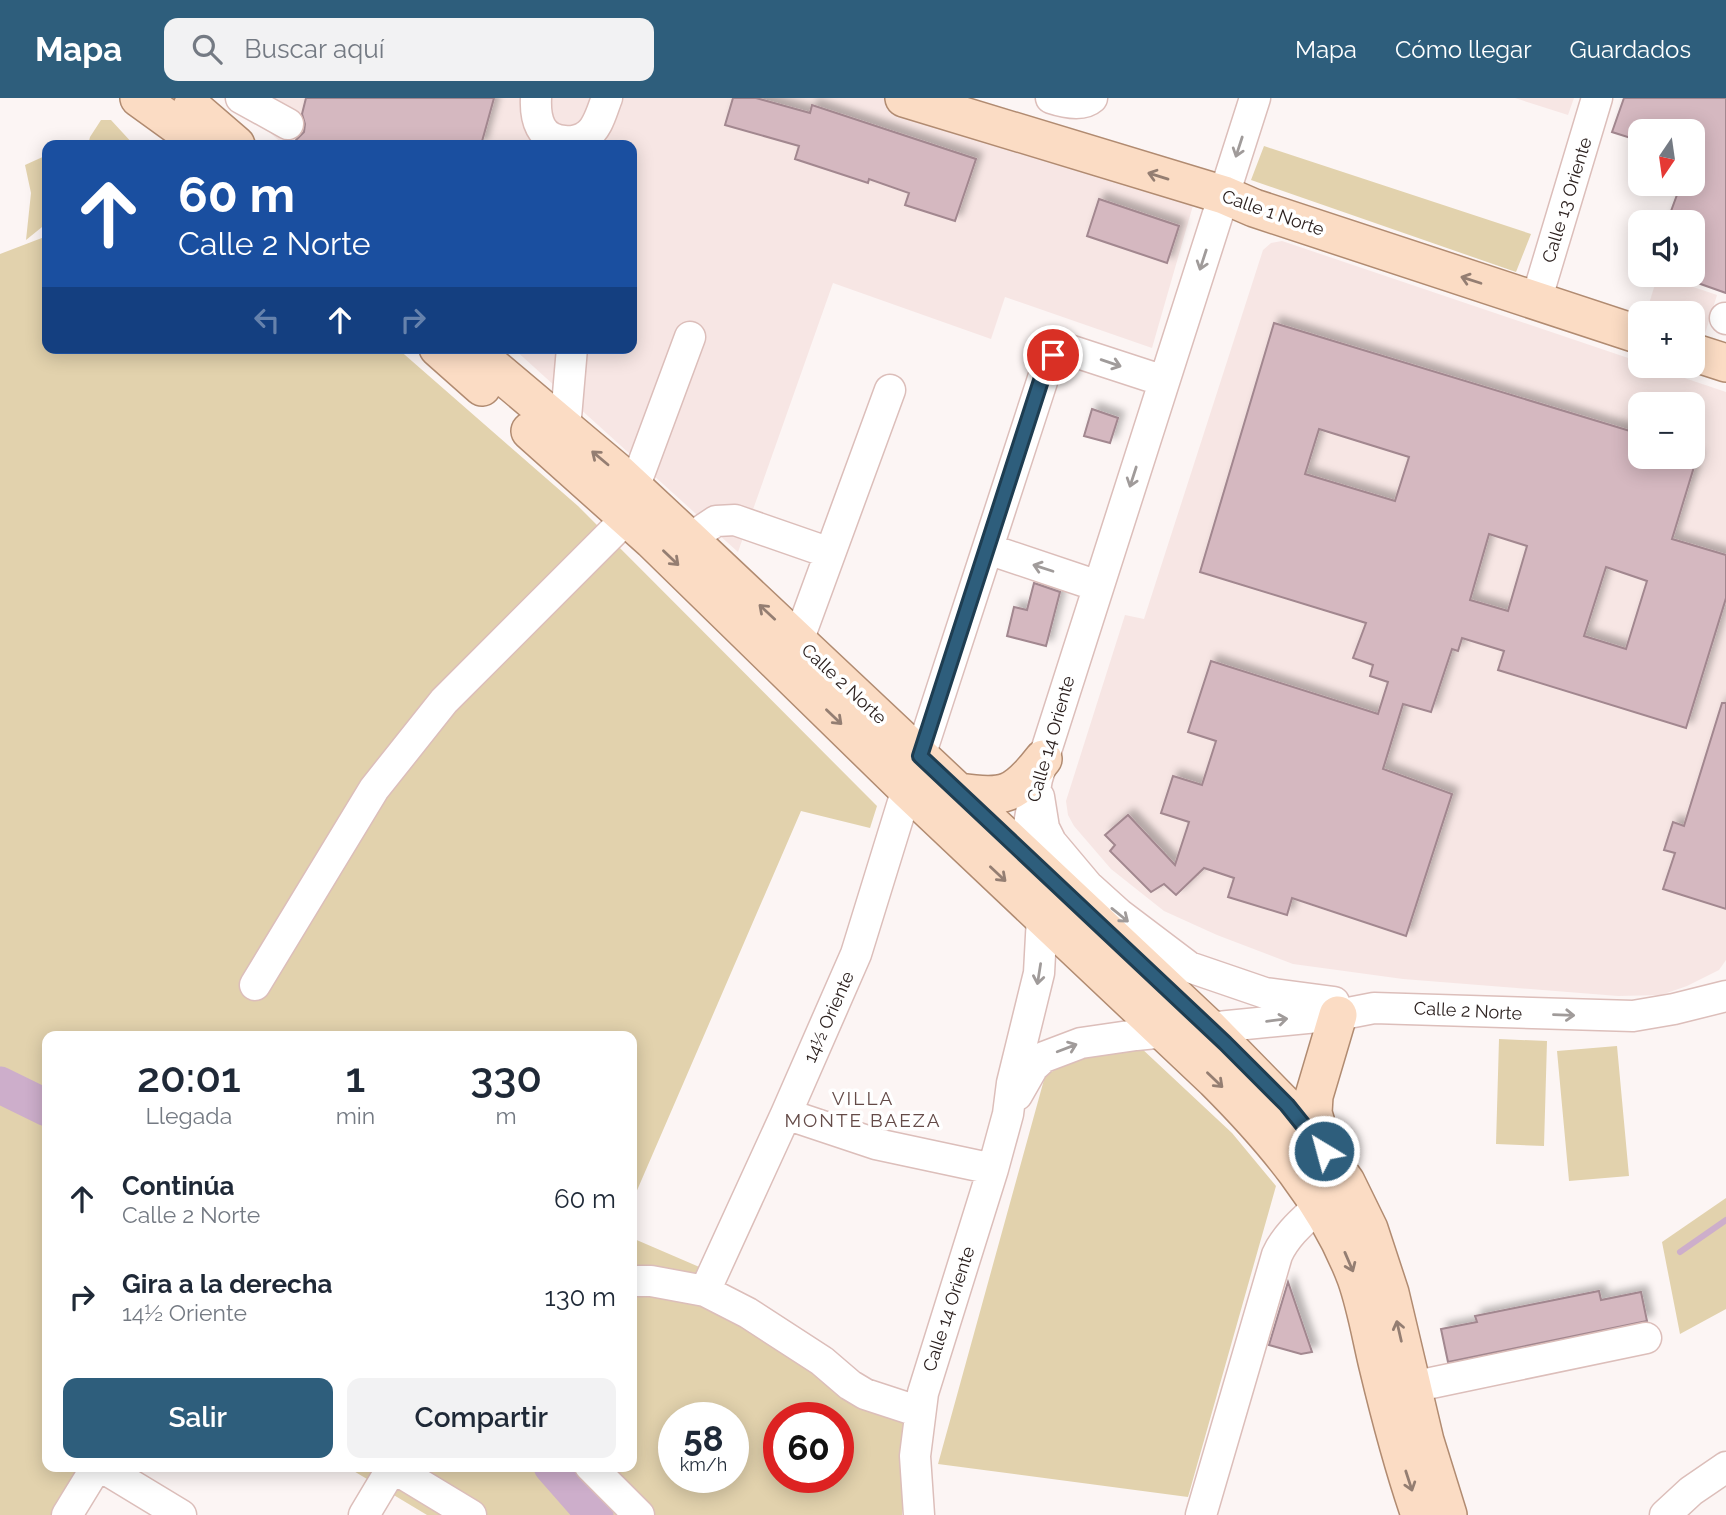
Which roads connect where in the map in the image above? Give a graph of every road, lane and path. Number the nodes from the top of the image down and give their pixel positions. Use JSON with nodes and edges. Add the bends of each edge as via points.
{"nodes":[{"id":1,"x":139,"y":98,"type":"edge"},
{"id":2,"x":241,"y":98,"type":"edge"},
{"id":3,"x":536,"y":98,"type":"edge"},
{"id":4,"x":607,"y":98,"type":"edge"},
{"id":5,"x":1051,"y":98,"type":"edge"},
{"id":6,"x":1092,"y":98,"type":"edge"},
{"id":7,"x":1255,"y":98,"type":"edge"},
{"id":8,"x":1597,"y":98,"type":"edge"},
{"id":9,"x":194,"y":100,"type":"edge"},
{"id":10,"x":916,"y":100,"type":"edge"},
{"id":11,"x":288,"y":124,"type":"dead end"},
{"id":12,"x":197,"y":140,"type":"edge"},
{"id":13,"x":231,"y":140,"type":"edge"},
{"id":14,"x":561,"y":140,"type":"edge"},
{"id":15,"x":576,"y":140,"type":"edge"},
{"id":16,"x":1223,"y":195,"type":"junction"},
{"id":17,"x":1536,"y":301,"type":"junction"},
{"id":18,"x":1628,"y":331,"type":"edge"},
{"id":19,"x":690,"y":337,"type":"dead end"},
{"id":20,"x":445,"y":354,"type":"edge"},
{"id":21,"x":477,"y":354,"type":"edge"},
{"id":22,"x":568,"y":354,"type":"edge"},
{"id":23,"x":1705,"y":356,"type":"edge"},
{"id":24,"x":1726,"y":363,"type":"edge"},
{"id":25,"x":1164,"y":381,"type":"junction"},
{"id":26,"x":890,"y":390,"type":"dead end"},
{"id":27,"x":565,"y":429,"type":"junction"},
{"id":28,"x":630,"y":503,"type":"junction"},
{"id":29,"x":689,"y":539,"type":"junction"},
{"id":30,"x":988,"y":549,"type":"junction"},
{"id":31,"x":830,"y":553,"type":"junction"},
{"id":32,"x":1098,"y":586,"type":"junction"},
{"id":33,"x":798,"y":641,"type":"junction"},
{"id":34,"x":1040,"y":769,"type":"junction"},
{"id":35,"x":914,"y":773,"type":"junction"},
{"id":36,"x":959,"y":792,"type":"junction"},
{"id":37,"x":1029,"y":858,"type":"junction"},
{"id":38,"x":1042,"y":917,"type":"junction"},
{"id":39,"x":255,"y":985,"type":"dead end"},
{"id":40,"x":1726,"y":996,"type":"edge"},
{"id":41,"x":1374,"y":1008,"type":"junction"},
{"id":42,"x":1338,"y":1015,"type":"junction"},
{"id":43,"x":1209,"y":1028,"type":"junction"},
{"id":44,"x":1165,"y":1033,"type":"junction"},
{"id":45,"x":786,"y":1114,"type":"junction"},
{"id":46,"x":1008,"y":1114,"type":"junction"},
{"id":47,"x":1324,"y":1151,"type":"junction"},
{"id":48,"x":993,"y":1169,"type":"junction"},
{"id":49,"x":1319,"y":1206,"type":"junction"},
{"id":50,"x":637,"y":1281,"type":"edge"},
{"id":51,"x":708,"y":1283,"type":"junction"},
{"id":52,"x":1646,"y":1338,"type":"dead end"},
{"id":53,"x":1412,"y":1387,"type":"junction"},
{"id":54,"x":920,"y":1412,"type":"junction"},
{"id":55,"x":1726,"y":1467,"type":"edge"},
{"id":56,"x":94,"y":1472,"type":"edge"},
{"id":57,"x":108,"y":1472,"type":"edge"},
{"id":58,"x":388,"y":1472,"type":"edge"},
{"id":59,"x":399,"y":1472,"type":"edge"},
{"id":60,"x":596,"y":1472,"type":"edge"},
{"id":61,"x":67,"y":1515,"type":"edge"},
{"id":62,"x":181,"y":1515,"type":"edge"},
{"id":63,"x":364,"y":1515,"type":"edge"},
{"id":64,"x":471,"y":1515,"type":"edge"},
{"id":65,"x":639,"y":1515,"type":"edge"},
{"id":66,"x":919,"y":1515,"type":"edge"},
{"id":67,"x":1201,"y":1515,"type":"edge"},
{"id":68,"x":1420,"y":1515,"type":"edge"},
{"id":69,"x":1448,"y":1515,"type":"edge"},
{"id":70,"x":1665,"y":1515,"type":"edge"}],
"edges":[{"from":1,"to":12,"type":"main road"},
{"from":2,"to":11,"type":"street"},
{"from":3,"to":14,"type":"street","via":[[541,129],[548,137]]},
{"from":4,"to":15,"type":"street","via":[[588,136]]},
{"from":5,"to":6,"type":"street","via":[[1080,103]]},
{"from":7,"to":16,"type":"street","name":"Calle 14 Oriente","one_way":true},
{"from":8,"to":17,"type":"street","name":"Calle 13 Oriente"},
{"from":9,"to":13,"type":"main road"},
{"from":16,"to":10,"type":"main road","name":"Calle 1 Norte","one_way":true},
{"from":17,"to":16,"type":"main road","name":"Calle 1 Norte","one_way":true},
{"from":16,"to":25,"type":"street","name":"Calle 14 Oriente","one_way":true},
{"from":17,"to":18,"type":"main road","name":"Calle 1 Norte"},
{"from":19,"to":28,"type":"street"},
{"from":20,"to":28,"type":"main road","name":"Calle 2 Norte"},
{"from":21,"to":27,"type":"main road","name":"Calle 2 Norte"},
{"from":22,"to":27,"type":"street"},
{"from":23,"to":24,"type":"main road"},
{"from":30,"to":25,"type":"street","name":"14½ Oriente","one_way":true,"via":[[1053,355],[1075,351]]},
{"from":25,"to":32,"type":"street","name":"Calle 14 Oriente","one_way":true},
{"from":26,"to":31,"type":"street"},
{"from":28,"to":27,"type":"main road","name":"Calle 2 Norte","one_way":true},
{"from":28,"to":29,"type":"main road","name":"Calle 2 Norte"},
{"from":28,"to":35,"type":"main road","name":"Calle 2 Norte","one_way":true},
{"from":28,"to":39,"type":"street","via":[[444,701],[382,779]]},
{"from":29,"to":31,"type":"street","via":[[716,520],[735,520]]},
{"from":33,"to":29,"type":"main road","name":"Calle 2 Norte","one_way":true},
{"from":32,"to":30,"type":"street","one_way":true},
{"from":30,"to":35,"type":"street","name":"14½ Oriente"},
{"from":31,"to":33,"type":"street"},
{"from":32,"to":34,"type":"street","name":"Calle 14 Oriente"},
{"from":33,"to":35,"type":"main road","name":"Calle 2 Norte"},
{"from":34,"to":36,"type":"main road","via":[[1012,790],[993,795]]},
{"from":34,"to":37,"type":"street","name":"Calle 14 Oriente","via":[[1028,826]]},
{"from":34,"to":41,"type":"street","one_way":true,"via":[[1044,828],[1051,842],[1108,905],[1189,967],[1265,993]]},
{"from":35,"to":36,"type":"main road","name":"Calle 2 Norte"},
{"from":35,"to":38,"type":"main road","name":"Calle 2 Norte","one_way":true},
{"from":35,"to":45,"type":"street","name":"14½ Oriente","via":[[866,928]]},
{"from":36,"to":37,"type":"main road","name":"Calle 2 Norte"},
{"from":37,"to":38,"type":"street","name":"Calle 14 Oriente"},
{"from":37,"to":43,"type":"main road","name":"Calle 2 Norte"},
{"from":38,"to":44,"type":"main road","name":"Calle 2 Norte"},
{"from":38,"to":46,"type":"street","name":"Calle 14 Oriente","one_way":true,"via":[[1040,973]]},
{"from":41,"to":40,"type":"street","name":"Calle 2 Norte","one_way":true,"via":[[1633,1016]]},
{"from":41,"to":42,"type":"street","name":"Calle 2 Norte"},
{"from":43,"to":42,"type":"street","name":"Calle 2 Norte","one_way":true},
{"from":42,"to":47,"type":"main road","via":[[1314,1096],[1313,1113]]},
{"from":43,"to":44,"type":"street","name":"Calle 2 Norte"},
{"from":43,"to":47,"type":"main road","via":[[1287,1105]]},
{"from":46,"to":44,"type":"street","name":"Calle 2 Norte","one_way":true,"via":[[1024,1082],[1044,1057],[1081,1043]]},
{"from":44,"to":49,"type":"main road","one_way":true,"via":[[1261,1127]]},
{"from":45,"to":48,"type":"street","via":[[876,1144]]},
{"from":45,"to":51,"type":"street","name":"14½ Oriente"},
{"from":46,"to":48,"type":"street","name":"Calle 14 Oriente"},
{"from":53,"to":47,"type":"main road","one_way":true,"via":[[1369,1229],[1346,1182]]},
{"from":48,"to":54,"type":"street","name":"Calle 14 Oriente","via":[[934,1352]]},
{"from":49,"to":67,"type":"street","via":[[1282,1242],[1276,1255]]},
{"from":49,"to":68,"type":"main road","one_way":true,"via":[[1356,1279],[1399,1452]]},
{"from":50,"to":51,"type":"street"},
{"from":51,"to":54,"type":"street","via":[[850,1385]]},
{"from":52,"to":53,"type":"street"},
{"from":53,"to":69,"type":"main road"},
{"from":54,"to":66,"type":"street","name":"Calle 14 Oriente","via":[[915,1456]]},
{"from":55,"to":70,"type":"street"},
{"from":56,"to":61,"type":"street"},
{"from":57,"to":62,"type":"street"},
{"from":58,"to":63,"type":"street"},
{"from":59,"to":64,"type":"street"},
{"from":60,"to":65,"type":"street"}]}
